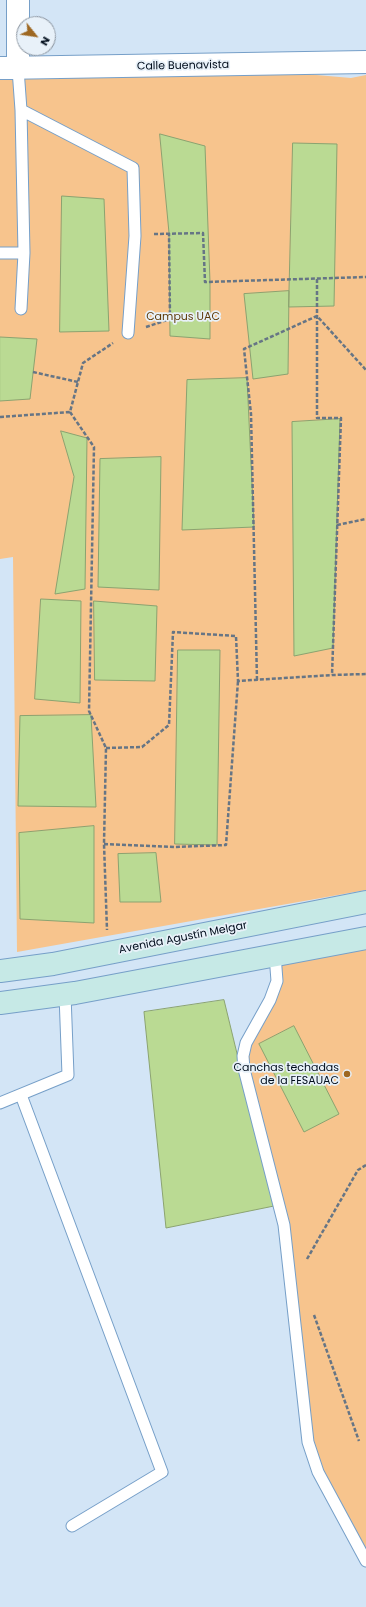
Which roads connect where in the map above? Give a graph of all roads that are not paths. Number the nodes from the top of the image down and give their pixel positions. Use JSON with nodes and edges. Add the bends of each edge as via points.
{"nodes":[{"id":1,"x":18,"y":0,"type":"edge"},
{"id":2,"x":366,"y":62,"type":"edge"},
{"id":3,"x":9,"y":68,"type":"edge"},
{"id":4,"x":21,"y":110,"type":"junction"},
{"id":5,"x":0,"y":253,"type":"edge"},
{"id":6,"x":24,"y":254,"type":"junction"},
{"id":7,"x":21,"y":309,"type":"dead end"},
{"id":8,"x":128,"y":333,"type":"road end"},
{"id":9,"x":366,"y":902,"type":"edge"},
{"id":10,"x":366,"y":938,"type":"edge"},
{"id":11,"x":275,"y":955,"type":"junction"},
{"id":12,"x":0,"y":971,"type":"edge"},
{"id":13,"x":65,"y":995,"type":"junction"},
{"id":14,"x":0,"y":1003,"type":"edge"},
{"id":15,"x":21,"y":1094,"type":"junction"},
{"id":16,"x":0,"y":1103,"type":"edge"},
{"id":17,"x":72,"y":1526,"type":"dead end"},
{"id":18,"x":366,"y":1561,"type":"edge"}],
"edges":[{"from":1,"to":3,"type":"street"},
{"from":2,"to":3,"type":"street","name":"Calle Buenavista"},
{"from":3,"to":4,"type":"lane"},
{"from":4,"to":6,"type":"lane"},
{"from":4,"to":8,"type":"lane","via":[[134,168],[135,236]]},
{"from":5,"to":6,"type":"lane"},
{"from":6,"to":7,"type":"lane"},
{"from":9,"to":12,"type":"main road","name":"Avenida Agustín Melgar","via":[[53,964]]},
{"from":10,"to":11,"type":"main road"},
{"from":11,"to":13,"type":"main road"},
{"from":11,"to":18,"type":"lane","via":[[277,981],[270,1000],[246,1043],[243,1056],[244,1070],[284,1225],[308,1442],[318,1472]]},
{"from":13,"to":14,"type":"main road"},
{"from":13,"to":15,"type":"lane","via":[[68,1075]]},
{"from":15,"to":16,"type":"lane"},
{"from":15,"to":17,"type":"lane","via":[[162,1472]]}]}
